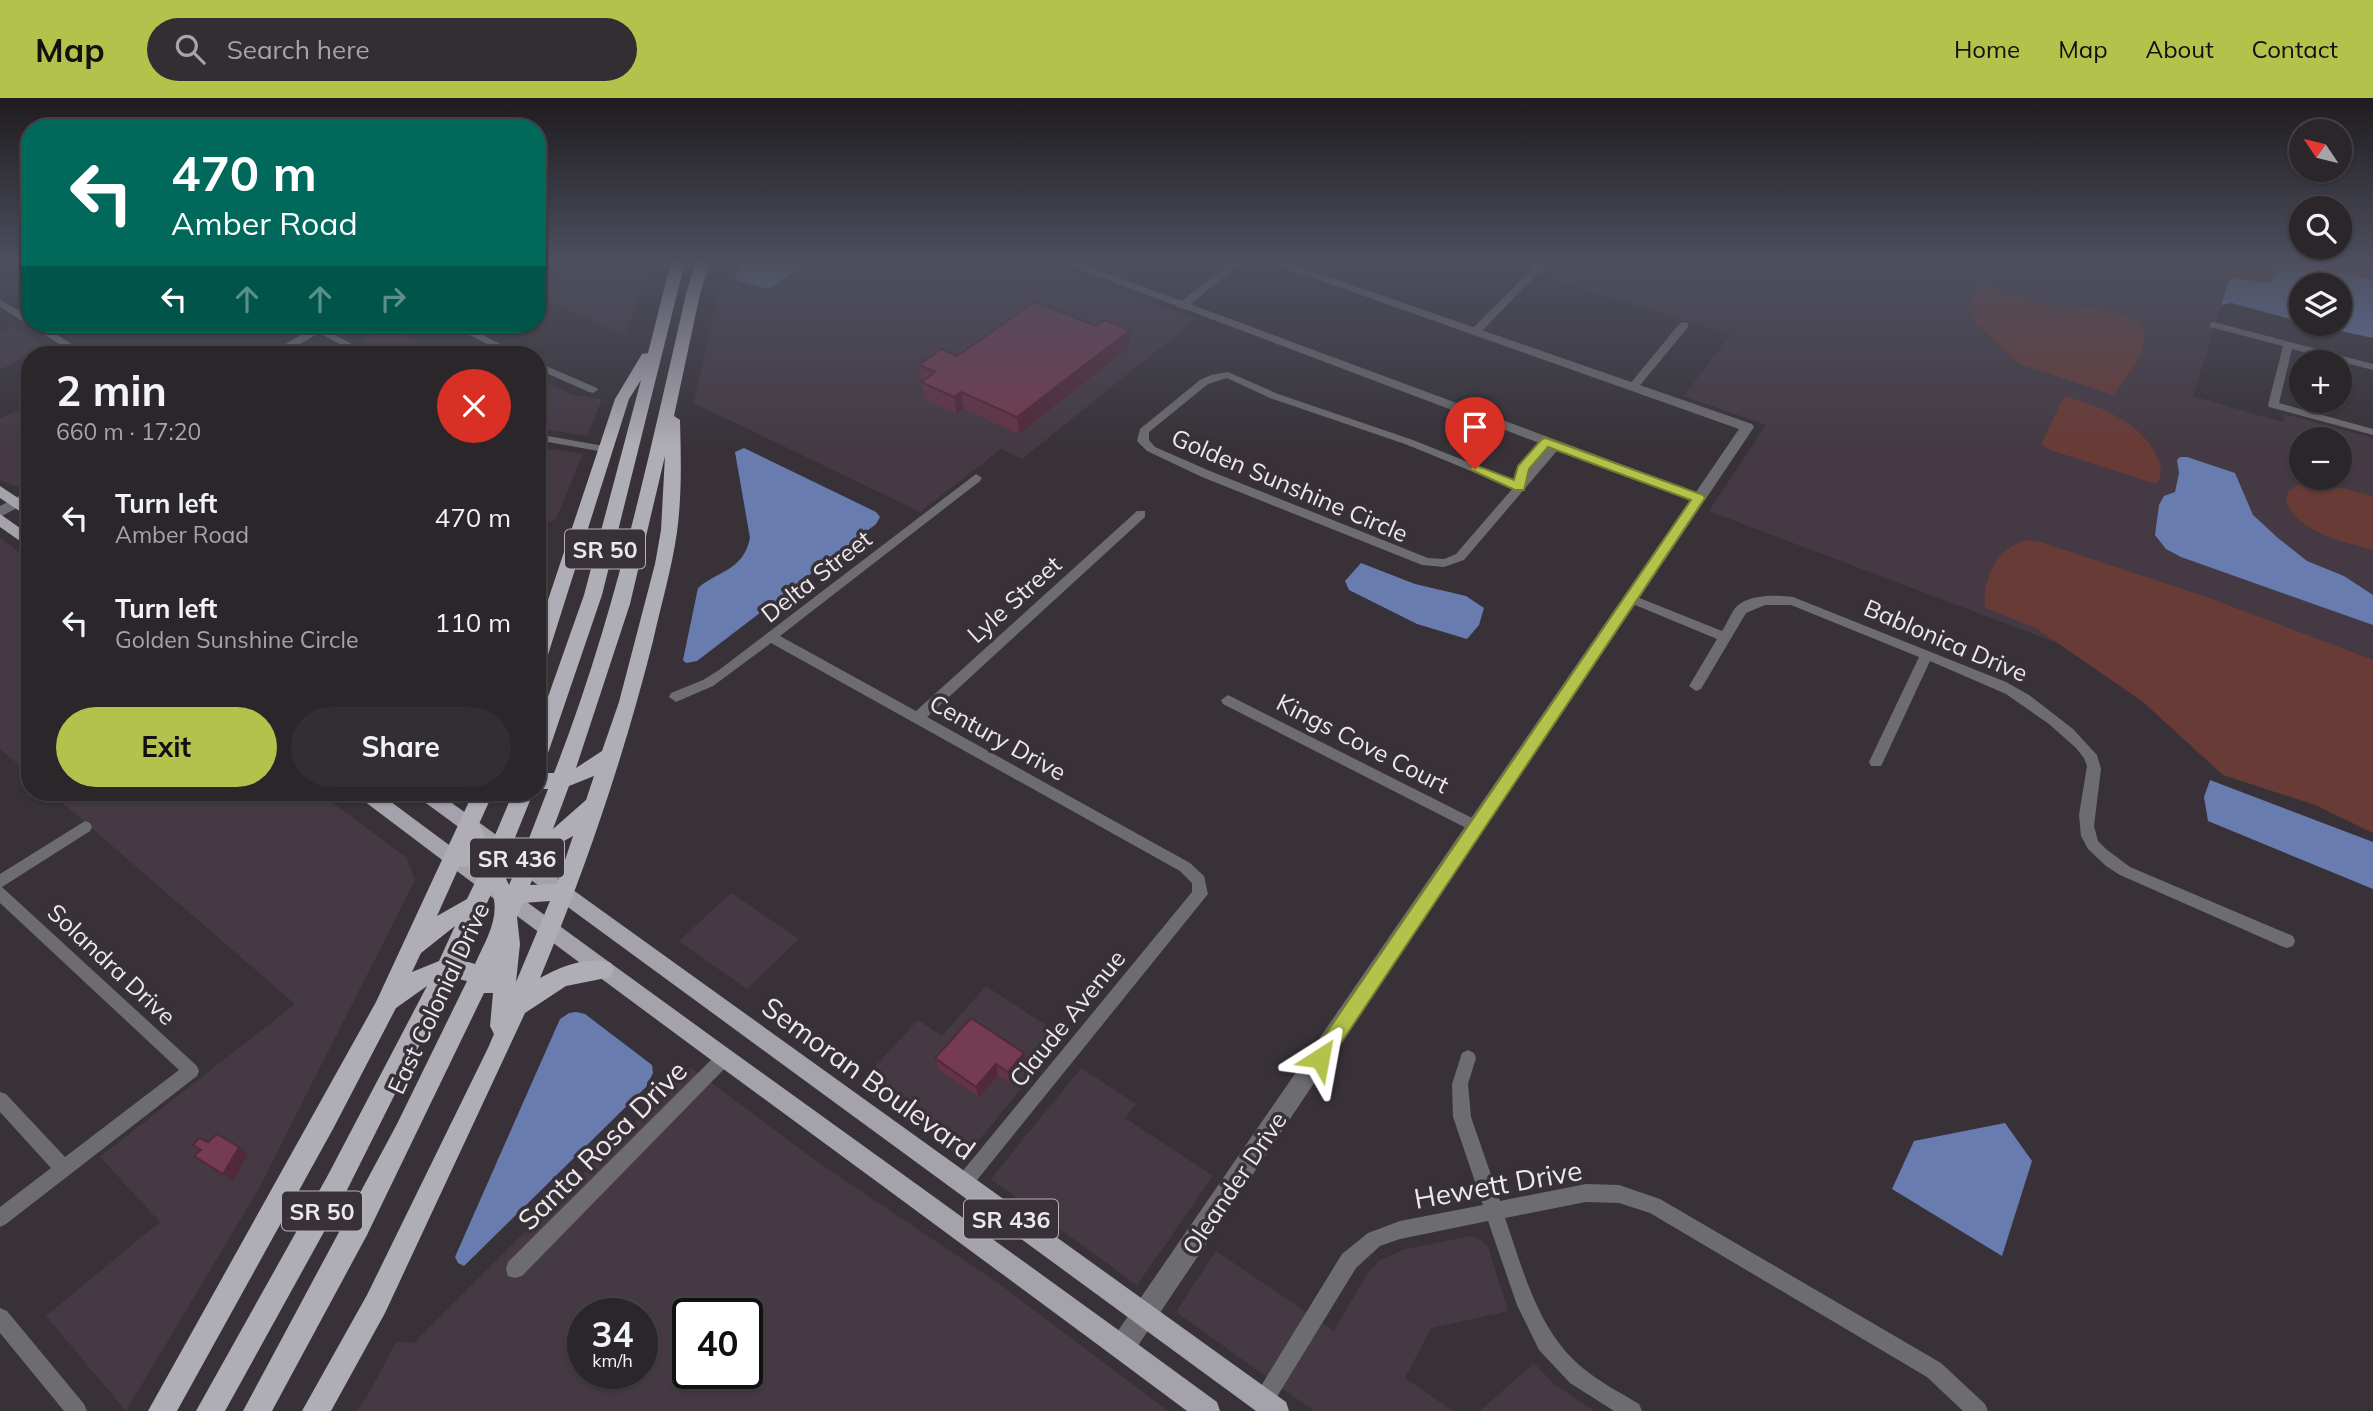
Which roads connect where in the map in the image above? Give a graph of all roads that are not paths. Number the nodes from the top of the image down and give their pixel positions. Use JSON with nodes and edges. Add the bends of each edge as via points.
{"nodes":[{"id":1,"x":663,"y":323,"type":"edge"},
{"id":2,"x":686,"y":323,"type":"edge"},
{"id":3,"x":1228,"y":323,"type":"edge"},
{"id":4,"x":1450,"y":323,"type":"edge"},
{"id":5,"x":1484,"y":323,"type":"edge"},
{"id":6,"x":1684,"y":325,"type":"dead end"},
{"id":7,"x":2214,"y":326,"type":"dead end"},
{"id":8,"x":1475,"y":332,"type":"junction"},
{"id":9,"x":47,"y":333,"type":"edge"},
{"id":10,"x":307,"y":333,"type":"edge"},
{"id":11,"x":330,"y":333,"type":"edge"},
{"id":12,"x":472,"y":333,"type":"edge"},
{"id":13,"x":659,"y":338,"type":"junction"},
{"id":14,"x":68,"y":346,"type":"edge"},
{"id":15,"x":287,"y":346,"type":"edge"},
{"id":16,"x":352,"y":346,"type":"edge"},
{"id":17,"x":498,"y":346,"type":"edge"},
{"id":18,"x":2288,"y":346,"type":"junction"},
{"id":19,"x":2373,"y":367,"type":"edge"},
{"id":20,"x":546,"y":369,"type":"edge"},
{"id":21,"x":1633,"y":387,"type":"junction"},
{"id":22,"x":593,"y":390,"type":"dead end"},
{"id":23,"x":671,"y":391,"type":"junction"},
{"id":24,"x":2373,"y":432,"type":"edge"},
{"id":25,"x":546,"y":439,"type":"edge"},
{"id":26,"x":1551,"y":444,"type":"junction"},
{"id":27,"x":604,"y":449,"type":"junction"},
{"id":28,"x":976,"y":478,"type":"dead end"},
{"id":29,"x":1520,"y":487,"type":"junction"},
{"id":30,"x":0,"y":491,"type":"edge"},
{"id":31,"x":1699,"y":498,"type":"junction"},
{"id":32,"x":21,"y":500,"type":"edge"},
{"id":33,"x":15,"y":503,"type":"junction"},
{"id":34,"x":21,"y":507,"type":"edge"},
{"id":35,"x":0,"y":512,"type":"edge"},
{"id":36,"x":1141,"y":514,"type":"dead end"},
{"id":37,"x":0,"y":519,"type":"edge"},
{"id":38,"x":21,"y":536,"type":"edge"},
{"id":39,"x":1632,"y":599,"type":"junction"},
{"id":40,"x":546,"y":633,"type":"edge"},
{"id":41,"x":771,"y":637,"type":"junction"},
{"id":42,"x":1724,"y":637,"type":"junction"},
{"id":43,"x":1926,"y":655,"type":"junction"},
{"id":44,"x":1696,"y":686,"type":"dead end"},
{"id":45,"x":676,"y":696,"type":"dead end"},
{"id":46,"x":1227,"y":700,"type":"dead end"},
{"id":47,"x":917,"y":718,"type":"junction"},
{"id":48,"x":546,"y":730,"type":"edge"},
{"id":49,"x":612,"y":754,"type":"junction"},
{"id":50,"x":1876,"y":762,"type":"dead end"},
{"id":51,"x":546,"y":781,"type":"edge"},
{"id":52,"x":598,"y":795,"type":"junction"},
{"id":53,"x":377,"y":801,"type":"edge"},
{"id":54,"x":442,"y":801,"type":"edge"},
{"id":55,"x":479,"y":801,"type":"edge"},
{"id":56,"x":507,"y":801,"type":"edge"},
{"id":57,"x":520,"y":801,"type":"edge"},
{"id":58,"x":469,"y":824,"type":"junction"},
{"id":59,"x":85,"y":827,"type":"dead end"},
{"id":60,"x":1477,"y":827,"type":"junction"},
{"id":61,"x":512,"y":854,"type":"junction"},
{"id":62,"x":454,"y":859,"type":"junction"},
{"id":63,"x":487,"y":859,"type":"junction"},
{"id":64,"x":1199,"y":880,"type":"joint"},
{"id":65,"x":0,"y":882,"type":"edge"},
{"id":66,"x":0,"y":892,"type":"edge"},
{"id":67,"x":532,"y":892,"type":"junction"},
{"id":68,"x":565,"y":892,"type":"junction"},
{"id":69,"x":504,"y":896,"type":"junction"},
{"id":70,"x":550,"y":930,"type":"junction"},
{"id":71,"x":2287,"y":942,"type":"dead end"},
{"id":72,"x":412,"y":953,"type":"junction"},
{"id":73,"x":603,"y":970,"type":"junction"},
{"id":74,"x":384,"y":1009,"type":"junction"},
{"id":75,"x":509,"y":1010,"type":"junction"},
{"id":76,"x":725,"y":1057,"type":"junction"},
{"id":77,"x":1468,"y":1058,"type":"dead end"},
{"id":78,"x":0,"y":1101,"type":"edge"},
{"id":79,"x":64,"y":1169,"type":"junction"},
{"id":80,"x":962,"y":1184,"type":"junction"},
{"id":81,"x":1494,"y":1213,"type":"junction"},
{"id":82,"x":0,"y":1218,"type":"edge"},
{"id":83,"x":516,"y":1269,"type":"dead end"},
{"id":84,"x":1144,"y":1315,"type":"junction"},
{"id":85,"x":0,"y":1318,"type":"edge"},
{"id":86,"x":1122,"y":1347,"type":"junction"},
{"id":87,"x":1270,"y":1406,"type":"edge"},
{"id":88,"x":77,"y":1411,"type":"edge"},
{"id":89,"x":162,"y":1411,"type":"edge"},
{"id":90,"x":210,"y":1411,"type":"edge"},
{"id":91,"x":257,"y":1411,"type":"edge"},
{"id":92,"x":316,"y":1411,"type":"edge"},
{"id":93,"x":1208,"y":1411,"type":"edge"},
{"id":94,"x":1632,"y":1411,"type":"edge"},
{"id":95,"x":1978,"y":1411,"type":"edge"}],
"edges":[{"from":1,"to":13,"type":"highway","number":"SR 50"},
{"from":2,"to":23,"type":"highway","name":"East Colonial Drive","number":"SR 50"},
{"from":3,"to":26,"type":"street"},
{"from":4,"to":8,"type":"street"},
{"from":5,"to":8,"type":"street"},
{"from":6,"to":21,"type":"street"},
{"from":7,"to":18,"type":"street"},
{"from":8,"to":21,"type":"street"},
{"from":9,"to":14,"type":"street"},
{"from":10,"to":15,"type":"street"},
{"from":11,"to":16,"type":"street"},
{"from":12,"to":17,"type":"street"},
{"from":13,"to":27,"type":"highway","via":[[622,399]]},
{"from":13,"to":48,"type":"highway","number":"SR 50","via":[[593,595]]},
{"from":18,"to":19,"type":"street"},
{"from":18,"to":24,"type":"street","via":[[2273,405]]},
{"from":20,"to":22,"type":"street"},
{"from":21,"to":31,"type":"street","name":"Oleander Drive","via":[[1747,427]]},
{"from":23,"to":49,"type":"highway","via":[[668,530],[647,632]]},
{"from":23,"to":91,"type":"highway","name":"East Colonial Drive","number":"SR 50","via":[[623,594],[570,760],[519,888],[372,1197]]},
{"from":25,"to":27,"type":"street"},
{"from":26,"to":29,"type":"street","name":"Golden Sunshine Circle"},
{"from":26,"to":31,"type":"street"},
{"from":27,"to":40,"type":"highway"},
{"from":28,"to":41,"type":"street","name":"Delta Street"},
{"from":29,"to":29,"type":"street","name":"Golden Sunshine Circle","via":[[1460,557],[1448,564],[1434,564],[1151,449],[1143,441],[1144,431],[1205,382],[1228,375]]},
{"from":30,"to":33,"type":"main road"},
{"from":31,"to":39,"type":"street","name":"Oleander Drive"},
{"from":32,"to":33,"type":"street"},
{"from":33,"to":34,"type":"main road"},
{"from":33,"to":35,"type":"street"},
{"from":36,"to":47,"type":"street","name":"Lyle Street"},
{"from":37,"to":38,"type":"main road"},
{"from":39,"to":42,"type":"street"},
{"from":39,"to":60,"type":"street","name":"Oleander Drive"},
{"from":41,"to":45,"type":"street","name":"Delta Street","via":[[708,683]]},
{"from":41,"to":47,"type":"street","name":"Century Drive"},
{"from":42,"to":43,"type":"street","name":"Bablonica Drive","via":[[1741,610],[1772,598],[1793,601]]},
{"from":42,"to":44,"type":"street","name":"Bablonica Drive"},
{"from":43,"to":50,"type":"street"},
{"from":43,"to":71,"type":"street","name":"Bablonica Drive","via":[[2027,698],[2086,749],[2095,765],[2084,821],[2102,858]]},
{"from":46,"to":60,"type":"street","name":"Kings Cove Court"},
{"from":47,"to":64,"type":"street","name":"Century Drive","via":[[1185,867]]},
{"from":49,"to":51,"type":"highway","via":[[588,773]]},
{"from":49,"to":52,"type":"highway"},
{"from":52,"to":61,"type":"highway","via":[[575,824],[554,838]]},
{"from":52,"to":68,"type":"highway"},
{"from":53,"to":62,"type":"main road","number":"SR 436"},
{"from":54,"to":58,"type":"main road","name":"Semoran Boulevard","number":"SR 436"},
{"from":55,"to":58,"type":"highway"},
{"from":56,"to":61,"type":"highway"},
{"from":57,"to":90,"type":"highway","name":"East Colonial Drive","number":"SR 50","via":[[460,939],[372,1119]]},
{"from":58,"to":61,"type":"main road","name":"Semoran Boulevard","number":"SR 436"},
{"from":58,"to":62,"type":"highway"},
{"from":58,"to":63,"type":"highway"},
{"from":59,"to":65,"type":"street"},
{"from":60,"to":84,"type":"street","name":"Oleander Drive"},
{"from":61,"to":63,"type":"highway"},
{"from":61,"to":67,"type":"highway"},
{"from":61,"to":68,"type":"main road","name":"Semoran Boulevard","number":"SR 436"},
{"from":62,"to":63,"type":"highway"},
{"from":62,"to":69,"type":"main road","number":"SR 436"},
{"from":62,"to":72,"type":"highway"},
{"from":63,"to":69,"type":"highway"},
{"from":64,"to":80,"type":"street","name":"Claude Avenue","via":[[1200,894]]},
{"from":66,"to":79,"type":"street","name":"Solandra Drive","via":[[191,1071]]},
{"from":67,"to":68,"type":"highway"},
{"from":67,"to":69,"type":"highway"},
{"from":67,"to":70,"type":"highway"},
{"from":68,"to":70,"type":"highway"},
{"from":68,"to":80,"type":"main road","name":"Semoran Boulevard","number":"SR 436"},
{"from":69,"to":70,"type":"main road","number":"SR 436"},
{"from":69,"to":72,"type":"highway","via":[[450,918]]},
{"from":69,"to":75,"type":"highway"},
{"from":70,"to":73,"type":"main road","number":"SR 436"},
{"from":70,"to":75,"type":"highway"},
{"from":72,"to":74,"type":"highway"},
{"from":73,"to":75,"type":"highway","via":[[554,979]]},
{"from":73,"to":76,"type":"main road","number":"SR 436"},
{"from":74,"to":75,"type":"highway","via":[[423,976],[444,968],[462,968],[481,976]]},
{"from":74,"to":89,"type":"highway"},
{"from":75,"to":92,"type":"highway","via":[[498,1052],[376,1304]]},
{"from":76,"to":83,"type":"street","name":"Santa Rosa Drive"},
{"from":76,"to":86,"type":"main road","number":"SR 436"},
{"from":77,"to":81,"type":"street","via":[[1460,1084],[1462,1117]]},
{"from":78,"to":79,"type":"street"},
{"from":79,"to":82,"type":"street"},
{"from":80,"to":84,"type":"main road","name":"Semoran Boulevard","number":"SR 436"},
{"from":81,"to":87,"type":"street","name":"Hewett Drive","via":[[1374,1239],[1349,1261]]},
{"from":81,"to":94,"type":"street","via":[[1526,1305],[1546,1343],[1577,1376]]},
{"from":81,"to":95,"type":"street","name":"Hewett Drive","via":[[1586,1193],[1619,1195],[1654,1205],[1934,1370]]},
{"from":84,"to":86,"type":"street","name":"Oleander Drive"},
{"from":84,"to":87,"type":"main road","name":"Semoran Boulevard","number":"SR 436"},
{"from":85,"to":88,"type":"street"},
{"from":86,"to":93,"type":"main road","number":"SR 436"}]}
